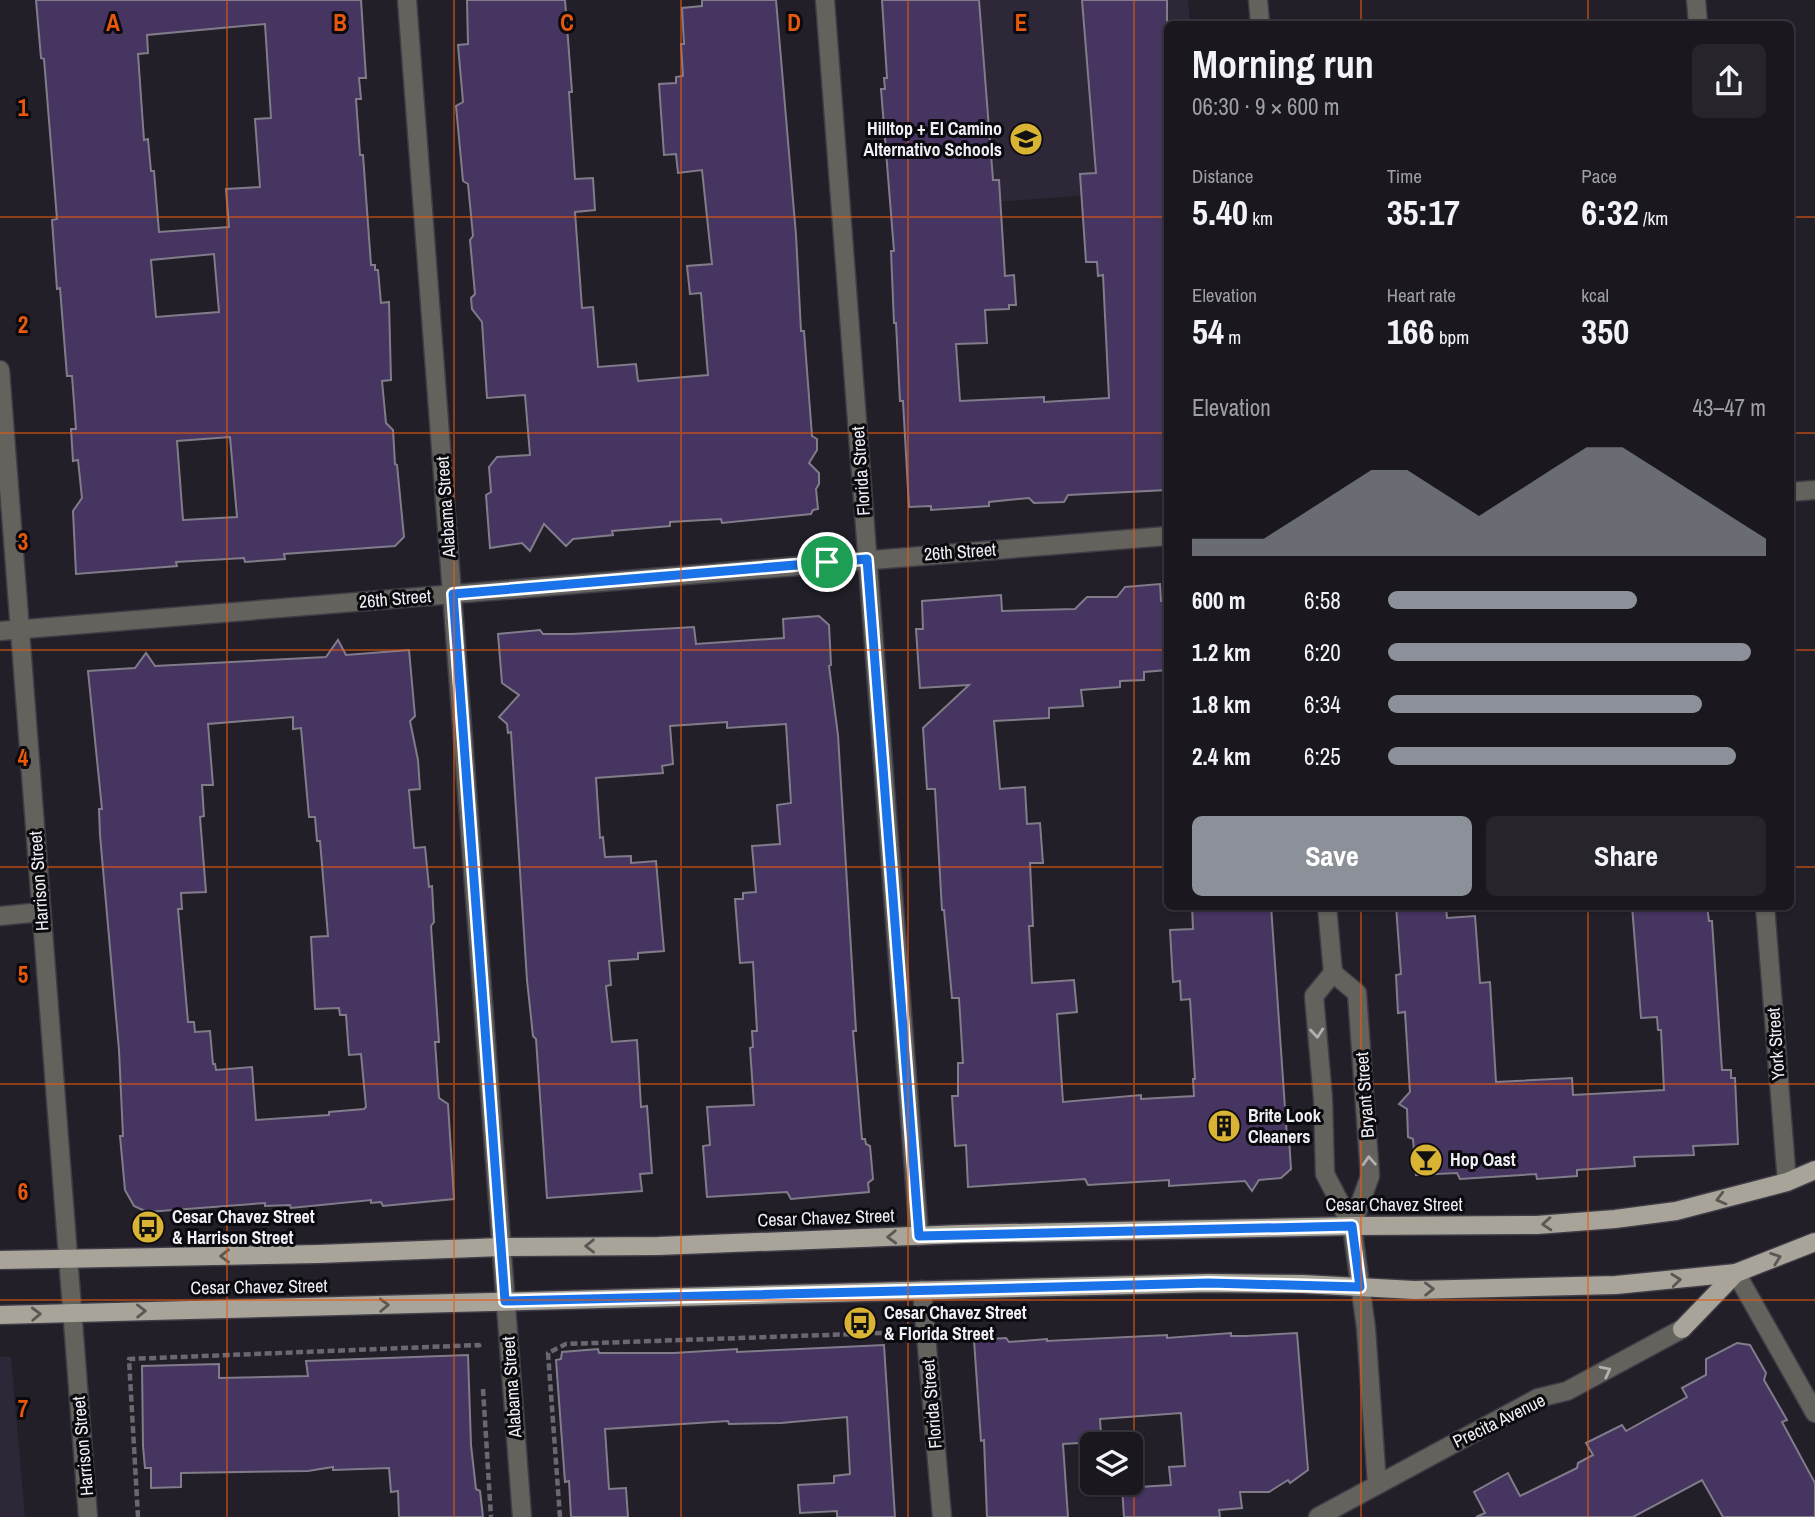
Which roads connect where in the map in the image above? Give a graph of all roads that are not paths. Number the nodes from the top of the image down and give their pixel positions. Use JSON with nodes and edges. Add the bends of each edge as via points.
{"nodes":[{"id":1,"x":407,"y":0,"type":"edge"},
{"id":2,"x":825,"y":0,"type":"edge"},
{"id":3,"x":1258,"y":0,"type":"edge"},
{"id":4,"x":1696,"y":0,"type":"edge"},
{"id":5,"x":1260,"y":21,"type":"edge"},
{"id":6,"x":1698,"y":21,"type":"edge"},
{"id":7,"x":0,"y":370,"type":"edge"},
{"id":8,"x":1815,"y":490,"type":"edge"},
{"id":9,"x":1794,"y":492,"type":"edge"},
{"id":10,"x":1164,"y":536,"type":"edge"},
{"id":11,"x":867,"y":559,"type":"junction"},
{"id":12,"x":453,"y":594,"type":"junction"},
{"id":13,"x":20,"y":629,"type":"junction"},
{"id":14,"x":0,"y":631,"type":"edge"},
{"id":15,"x":1327,"y":910,"type":"edge"},
{"id":16,"x":1765,"y":910,"type":"edge"},
{"id":17,"x":41,"y":912,"type":"junction"},
{"id":18,"x":0,"y":916,"type":"edge"},
{"id":19,"x":1333,"y":974,"type":"junction"},
{"id":20,"x":1815,"y":1170,"type":"edge"},
{"id":21,"x":1787,"y":1182,"type":"junction"},
{"id":22,"x":1352,"y":1226,"type":"junction"},
{"id":23,"x":919,"y":1236,"type":"junction"},
{"id":24,"x":1815,"y":1242,"type":"edge"},
{"id":25,"x":501,"y":1247,"type":"junction"},
{"id":26,"x":68,"y":1258,"type":"junction"},
{"id":27,"x":0,"y":1260,"type":"edge"},
{"id":28,"x":1736,"y":1273,"type":"junction"},
{"id":29,"x":1360,"y":1287,"type":"junction"},
{"id":30,"x":922,"y":1290,"type":"junction"},
{"id":31,"x":505,"y":1301,"type":"junction"},
{"id":32,"x":72,"y":1313,"type":"junction"},
{"id":33,"x":0,"y":1315,"type":"edge"},
{"id":34,"x":1682,"y":1329,"type":"joint"},
{"id":35,"x":1815,"y":1413,"type":"edge"},
{"id":36,"x":1377,"y":1484,"type":"junction"},
{"id":37,"x":88,"y":1517,"type":"edge"},
{"id":38,"x":522,"y":1517,"type":"edge"},
{"id":39,"x":942,"y":1517,"type":"edge"},
{"id":40,"x":1318,"y":1517,"type":"edge"}],
"edges":[{"from":1,"to":12,"type":"street","name":"Alabama Street"},
{"from":2,"to":11,"type":"street","name":"Florida Street"},
{"from":3,"to":5,"type":"street"},
{"from":4,"to":6,"type":"street"},
{"from":7,"to":13,"type":"street","name":"Harrison Street"},
{"from":8,"to":9,"type":"street"},
{"from":10,"to":11,"type":"street","name":"26th Street"},
{"from":11,"to":12,"type":"street","name":"26th Street"},
{"from":11,"to":23,"type":"street","name":"Florida Street"},
{"from":12,"to":13,"type":"street","name":"26th Street"},
{"from":12,"to":25,"type":"street","name":"Alabama Street"},
{"from":13,"to":14,"type":"street","name":"26th Street"},
{"from":13,"to":17,"type":"street","name":"Harrison Street"},
{"from":15,"to":19,"type":"street"},
{"from":16,"to":21,"type":"street","name":"York Street"},
{"from":17,"to":18,"type":"street"},
{"from":17,"to":26,"type":"street","name":"Harrison Street"},
{"from":19,"to":22,"type":"street","name":"Bryant Street","one_way":true,"via":[[1314,996],[1325,1174]]},
{"from":22,"to":19,"type":"street","name":"Bryant Street","one_way":true,"via":[[1370,1176],[1366,1098],[1357,993]]},
{"from":20,"to":21,"type":"main road","name":"Cesar Chavez Street"},
{"from":21,"to":22,"type":"main road","name":"Cesar Chavez Street","one_way":true,"via":[[1676,1211],[1615,1219],[1537,1225]]},
{"from":22,"to":23,"type":"main road","name":"Cesar Chavez Street"},
{"from":22,"to":29,"type":"street","name":"Bryant Street"},
{"from":23,"to":25,"type":"main road","name":"Cesar Chavez Street","one_way":true},
{"from":28,"to":24,"type":"main road","name":"Cesar Chavez Street","one_way":true},
{"from":25,"to":26,"type":"main road","name":"Cesar Chavez Street","one_way":true},
{"from":25,"to":31,"type":"street","name":"Alabama Street"},
{"from":26,"to":27,"type":"main road","name":"Cesar Chavez Street"},
{"from":26,"to":32,"type":"street","name":"Harrison Street"},
{"from":29,"to":28,"type":"main road","name":"Cesar Chavez Street","one_way":true,"via":[[1616,1285]]},
{"from":28,"to":34,"type":"main road"},
{"from":28,"to":35,"type":"street"},
{"from":29,"to":30,"type":"main road","name":"Cesar Chavez Street","via":[[1209,1283]]},
{"from":29,"to":36,"type":"street","name":"Bryant Street"},
{"from":30,"to":31,"type":"main road","name":"Cesar Chavez Street"},
{"from":30,"to":39,"type":"street","name":"Florida Street"},
{"from":32,"to":31,"type":"main road","name":"Cesar Chavez Street","one_way":true},
{"from":31,"to":38,"type":"street","name":"Alabama Street"},
{"from":33,"to":32,"type":"main road","name":"Cesar Chavez Street","one_way":true},
{"from":32,"to":37,"type":"street","name":"Harrison Street"},
{"from":36,"to":34,"type":"street","name":"Precita Avenue","one_way":true,"via":[[1538,1398],[1567,1391]]},
{"from":36,"to":40,"type":"street","name":"Precita Avenue"}]}
